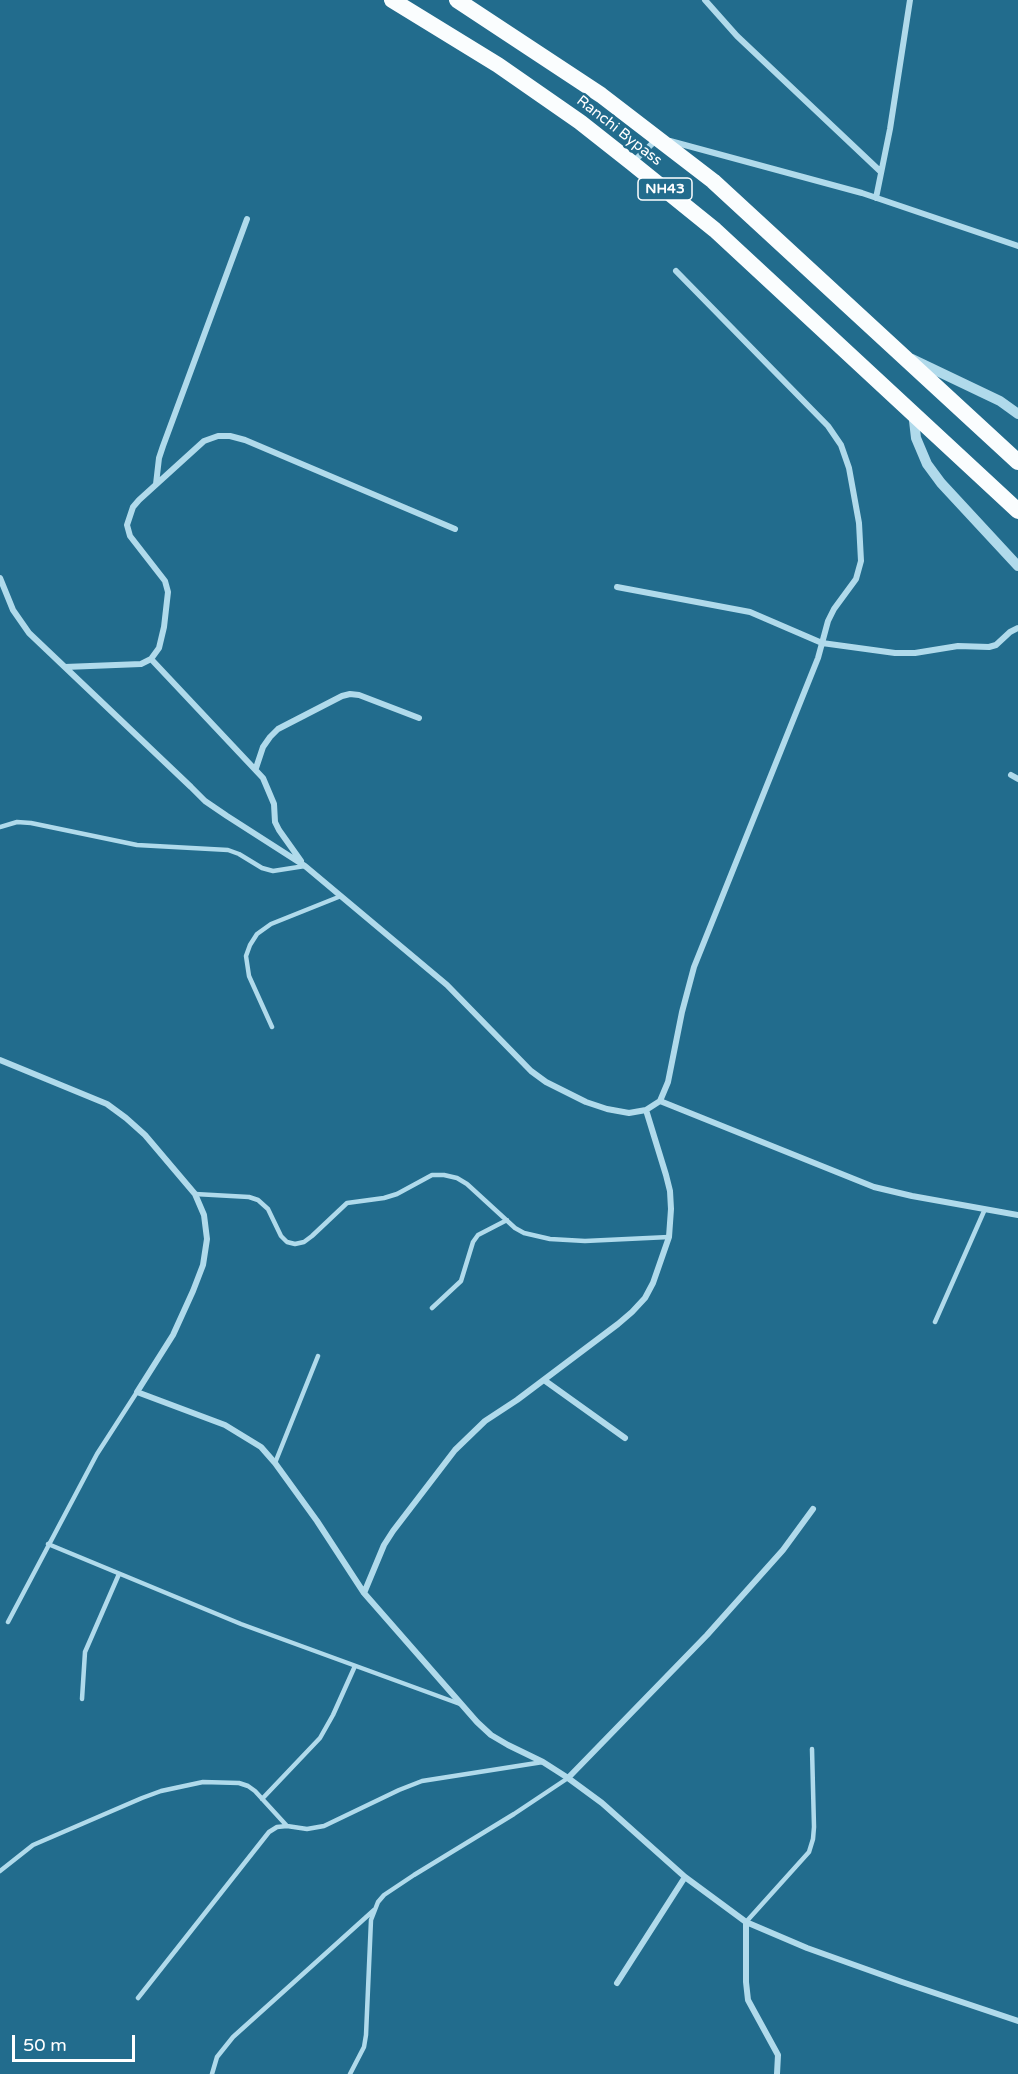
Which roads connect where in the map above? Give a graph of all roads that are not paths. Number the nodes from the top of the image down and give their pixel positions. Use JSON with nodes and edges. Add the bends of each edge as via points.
{"nodes":[{"id":1,"x":392,"y":0,"type":"edge"},
{"id":2,"x":457,"y":0,"type":"edge"},
{"id":3,"x":705,"y":0,"type":"edge"},
{"id":4,"x":910,"y":0,"type":"edge"},
{"id":5,"x":658,"y":138,"type":"junction"},
{"id":6,"x":632,"y":163,"type":"junction"},
{"id":7,"x":881,"y":172,"type":"junction"},
{"id":8,"x":876,"y":198,"type":"junction"},
{"id":9,"x":247,"y":219,"type":"dead end"},
{"id":10,"x":1018,"y":246,"type":"edge"},
{"id":11,"x":676,"y":271,"type":"dead end"},
{"id":12,"x":904,"y":355,"type":"junction"},
{"id":13,"x":913,"y":412,"type":"junction"},
{"id":14,"x":1018,"y":414,"type":"edge"},
{"id":15,"x":1018,"y":462,"type":"edge"},
{"id":16,"x":156,"y":485,"type":"junction"},
{"id":17,"x":1018,"y":511,"type":"edge"},
{"id":18,"x":455,"y":529,"type":"dead end"},
{"id":19,"x":1018,"y":566,"type":"edge"},
{"id":20,"x":0,"y":578,"type":"edge"},
{"id":21,"x":617,"y":587,"type":"dead end"},
{"id":22,"x":1018,"y":628,"type":"edge"},
{"id":23,"x":822,"y":643,"type":"junction"},
{"id":24,"x":151,"y":659,"type":"junction"},
{"id":25,"x":65,"y":667,"type":"junction"},
{"id":26,"x":419,"y":718,"type":"dead end"},
{"id":27,"x":256,"y":768,"type":"junction"},
{"id":28,"x":1011,"y":775,"type":"dead end"},
{"id":29,"x":1018,"y":779,"type":"edge"},
{"id":30,"x":0,"y":827,"type":"edge"},
{"id":31,"x":305,"y":866,"type":"junction"},
{"id":32,"x":341,"y":896,"type":"junction"},
{"id":33,"x":272,"y":1027,"type":"dead end"},
{"id":34,"x":0,"y":1060,"type":"edge"},
{"id":35,"x":660,"y":1101,"type":"junction"},
{"id":36,"x":646,"y":1110,"type":"junction"},
{"id":37,"x":195,"y":1194,"type":"junction"},
{"id":38,"x":986,"y":1209,"type":"junction"},
{"id":39,"x":1018,"y":1215,"type":"edge"},
{"id":40,"x":507,"y":1220,"type":"junction"},
{"id":41,"x":669,"y":1237,"type":"junction"},
{"id":42,"x":432,"y":1308,"type":"dead end"},
{"id":43,"x":935,"y":1322,"type":"dead end"},
{"id":44,"x":318,"y":1356,"type":"dead end"},
{"id":45,"x":544,"y":1380,"type":"junction"},
{"id":46,"x":137,"y":1392,"type":"junction"},
{"id":47,"x":625,"y":1438,"type":"dead end"},
{"id":48,"x":275,"y":1463,"type":"junction"},
{"id":49,"x":813,"y":1509,"type":"dead end"},
{"id":50,"x":48,"y":1544,"type":"junction"},
{"id":51,"x":119,"y":1574,"type":"junction"},
{"id":52,"x":364,"y":1593,"type":"junction"},
{"id":53,"x":8,"y":1622,"type":"dead end"},
{"id":54,"x":355,"y":1666,"type":"junction"},
{"id":55,"x":82,"y":1699,"type":"dead end"},
{"id":56,"x":461,"y":1704,"type":"junction"},
{"id":57,"x":812,"y":1749,"type":"dead end"},
{"id":58,"x":543,"y":1762,"type":"junction"},
{"id":59,"x":568,"y":1778,"type":"junction"},
{"id":60,"x":262,"y":1799,"type":"junction"},
{"id":61,"x":287,"y":1826,"type":"junction"},
{"id":62,"x":0,"y":1871,"type":"edge"},
{"id":63,"x":685,"y":1877,"type":"junction"},
{"id":64,"x":374,"y":1910,"type":"junction"},
{"id":65,"x":747,"y":1922,"type":"junction"},
{"id":66,"x":617,"y":1983,"type":"dead end"},
{"id":67,"x":138,"y":1998,"type":"dead end"},
{"id":68,"x":1018,"y":2021,"type":"edge"},
{"id":69,"x":212,"y":2074,"type":"edge"},
{"id":70,"x":350,"y":2074,"type":"edge"},
{"id":71,"x":777,"y":2074,"type":"edge"}],
"edges":[{"from":1,"to":6,"type":"highway","name":"Ranchi Bypass","number":"NH43","via":[[498,64]]},
{"from":2,"to":5,"type":"highway","name":"Ranchi Bypass","number":"NH43","via":[[602,95]]},
{"from":3,"to":7,"type":"street","via":[[737,36]]},
{"from":4,"to":7,"type":"street"},
{"from":5,"to":6,"type":"street"},
{"from":5,"to":8,"type":"street"},
{"from":5,"to":12,"type":"highway","name":"Ranchi Bypass","number":"NH43","via":[[712,181]]},
{"from":6,"to":13,"type":"highway","name":"Ranchi Bypass","number":"NH43","via":[[715,230]]},
{"from":7,"to":8,"type":"street"},
{"from":8,"to":10,"type":"street"},
{"from":9,"to":16,"type":"street","via":[[163,446]]},
{"from":11,"to":23,"type":"street","via":[[828,426],[846,456],[859,523],[861,561],[856,579],[834,609]]},
{"from":12,"to":14,"type":"street","via":[[1000,401]]},
{"from":12,"to":15,"type":"highway","number":"NH43"},
{"from":13,"to":17,"type":"highway","number":"NH43"},
{"from":13,"to":19,"type":"street","via":[[916,438],[927,464]]},
{"from":16,"to":18,"type":"street","via":[[204,441],[230,436]]},
{"from":16,"to":24,"type":"street","via":[[133,507],[127,525],[130,536],[165,581],[168,592],[159,648]]},
{"from":20,"to":25,"type":"street","via":[[22,624]]},
{"from":21,"to":23,"type":"street","via":[[750,612]]},
{"from":22,"to":23,"type":"street","via":[[996,645],[952,646],[906,654]]},
{"from":23,"to":35,"type":"street","via":[[694,967],[668,1082]]},
{"from":24,"to":25,"type":"street","via":[[128,666]]},
{"from":24,"to":27,"type":"street"},
{"from":25,"to":31,"type":"street","via":[[205,801]]},
{"from":26,"to":27,"type":"street","via":[[359,695],[342,696],[278,729],[263,747]]},
{"from":27,"to":31,"type":"street","via":[[269,789],[275,822]]},
{"from":28,"to":29,"type":"street"},
{"from":30,"to":31,"type":"lane","via":[[31,823],[137,845],[228,850],[273,871]]},
{"from":31,"to":32,"type":"street"},
{"from":32,"to":33,"type":"lane","via":[[271,924],[250,945],[246,956],[249,976]]},
{"from":32,"to":36,"type":"street","via":[[447,985],[546,1083],[607,1109],[629,1113]]},
{"from":34,"to":37,"type":"street","via":[[106,1104],[145,1135]]},
{"from":35,"to":36,"type":"street"},
{"from":35,"to":38,"type":"street","via":[[874,1186]]},
{"from":36,"to":41,"type":"street","via":[[670,1191]]},
{"from":37,"to":40,"type":"lane","via":[[258,1200],[268,1209],[281,1236],[295,1244],[312,1236],[347,1203],[397,1194],[432,1175],[458,1178]]},
{"from":37,"to":46,"type":"street","via":[[204,1215],[207,1239],[202,1265],[173,1335]]},
{"from":38,"to":39,"type":"street"},
{"from":38,"to":43,"type":"lane"},
{"from":40,"to":41,"type":"lane","via":[[524,1233],[550,1239]]},
{"from":40,"to":42,"type":"lane","via":[[478,1235],[461,1281]]},
{"from":41,"to":45,"type":"street","via":[[645,1298]]},
{"from":44,"to":48,"type":"lane"},
{"from":45,"to":47,"type":"street"},
{"from":45,"to":52,"type":"street","via":[[485,1421],[454,1450],[384,1545]]},
{"from":46,"to":48,"type":"street","via":[[225,1425],[261,1447]]},
{"from":46,"to":50,"type":"lane","via":[[97,1454]]},
{"from":48,"to":52,"type":"street"},
{"from":49,"to":59,"type":"street","via":[[783,1550],[707,1635]]},
{"from":50,"to":51,"type":"lane"},
{"from":50,"to":53,"type":"lane"},
{"from":51,"to":54,"type":"lane"},
{"from":51,"to":55,"type":"lane","via":[[86,1652]]},
{"from":52,"to":56,"type":"street"},
{"from":54,"to":56,"type":"lane"},
{"from":54,"to":60,"type":"lane","via":[[320,1738]]},
{"from":56,"to":58,"type":"street","via":[[491,1735]]},
{"from":57,"to":65,"type":"lane","via":[[814,1827],[809,1852]]},
{"from":58,"to":59,"type":"street"},
{"from":58,"to":61,"type":"lane","via":[[422,1781],[324,1826]]},
{"from":59,"to":63,"type":"street"},
{"from":59,"to":64,"type":"lane","via":[[384,1895]]},
{"from":60,"to":61,"type":"lane"},
{"from":60,"to":62,"type":"lane","via":[[248,1786],[227,1782],[203,1782],[161,1791],[33,1845]]},
{"from":61,"to":67,"type":"lane","via":[[277,1827],[262,1838]]},
{"from":63,"to":65,"type":"street"},
{"from":63,"to":66,"type":"street"},
{"from":64,"to":69,"type":"lane","via":[[233,2037],[217,2057]]},
{"from":64,"to":70,"type":"lane","via":[[366,2035]]},
{"from":65,"to":68,"type":"street","via":[[807,1948]]},
{"from":65,"to":71,"type":"street","via":[[748,2000],[778,2055]]}]}
